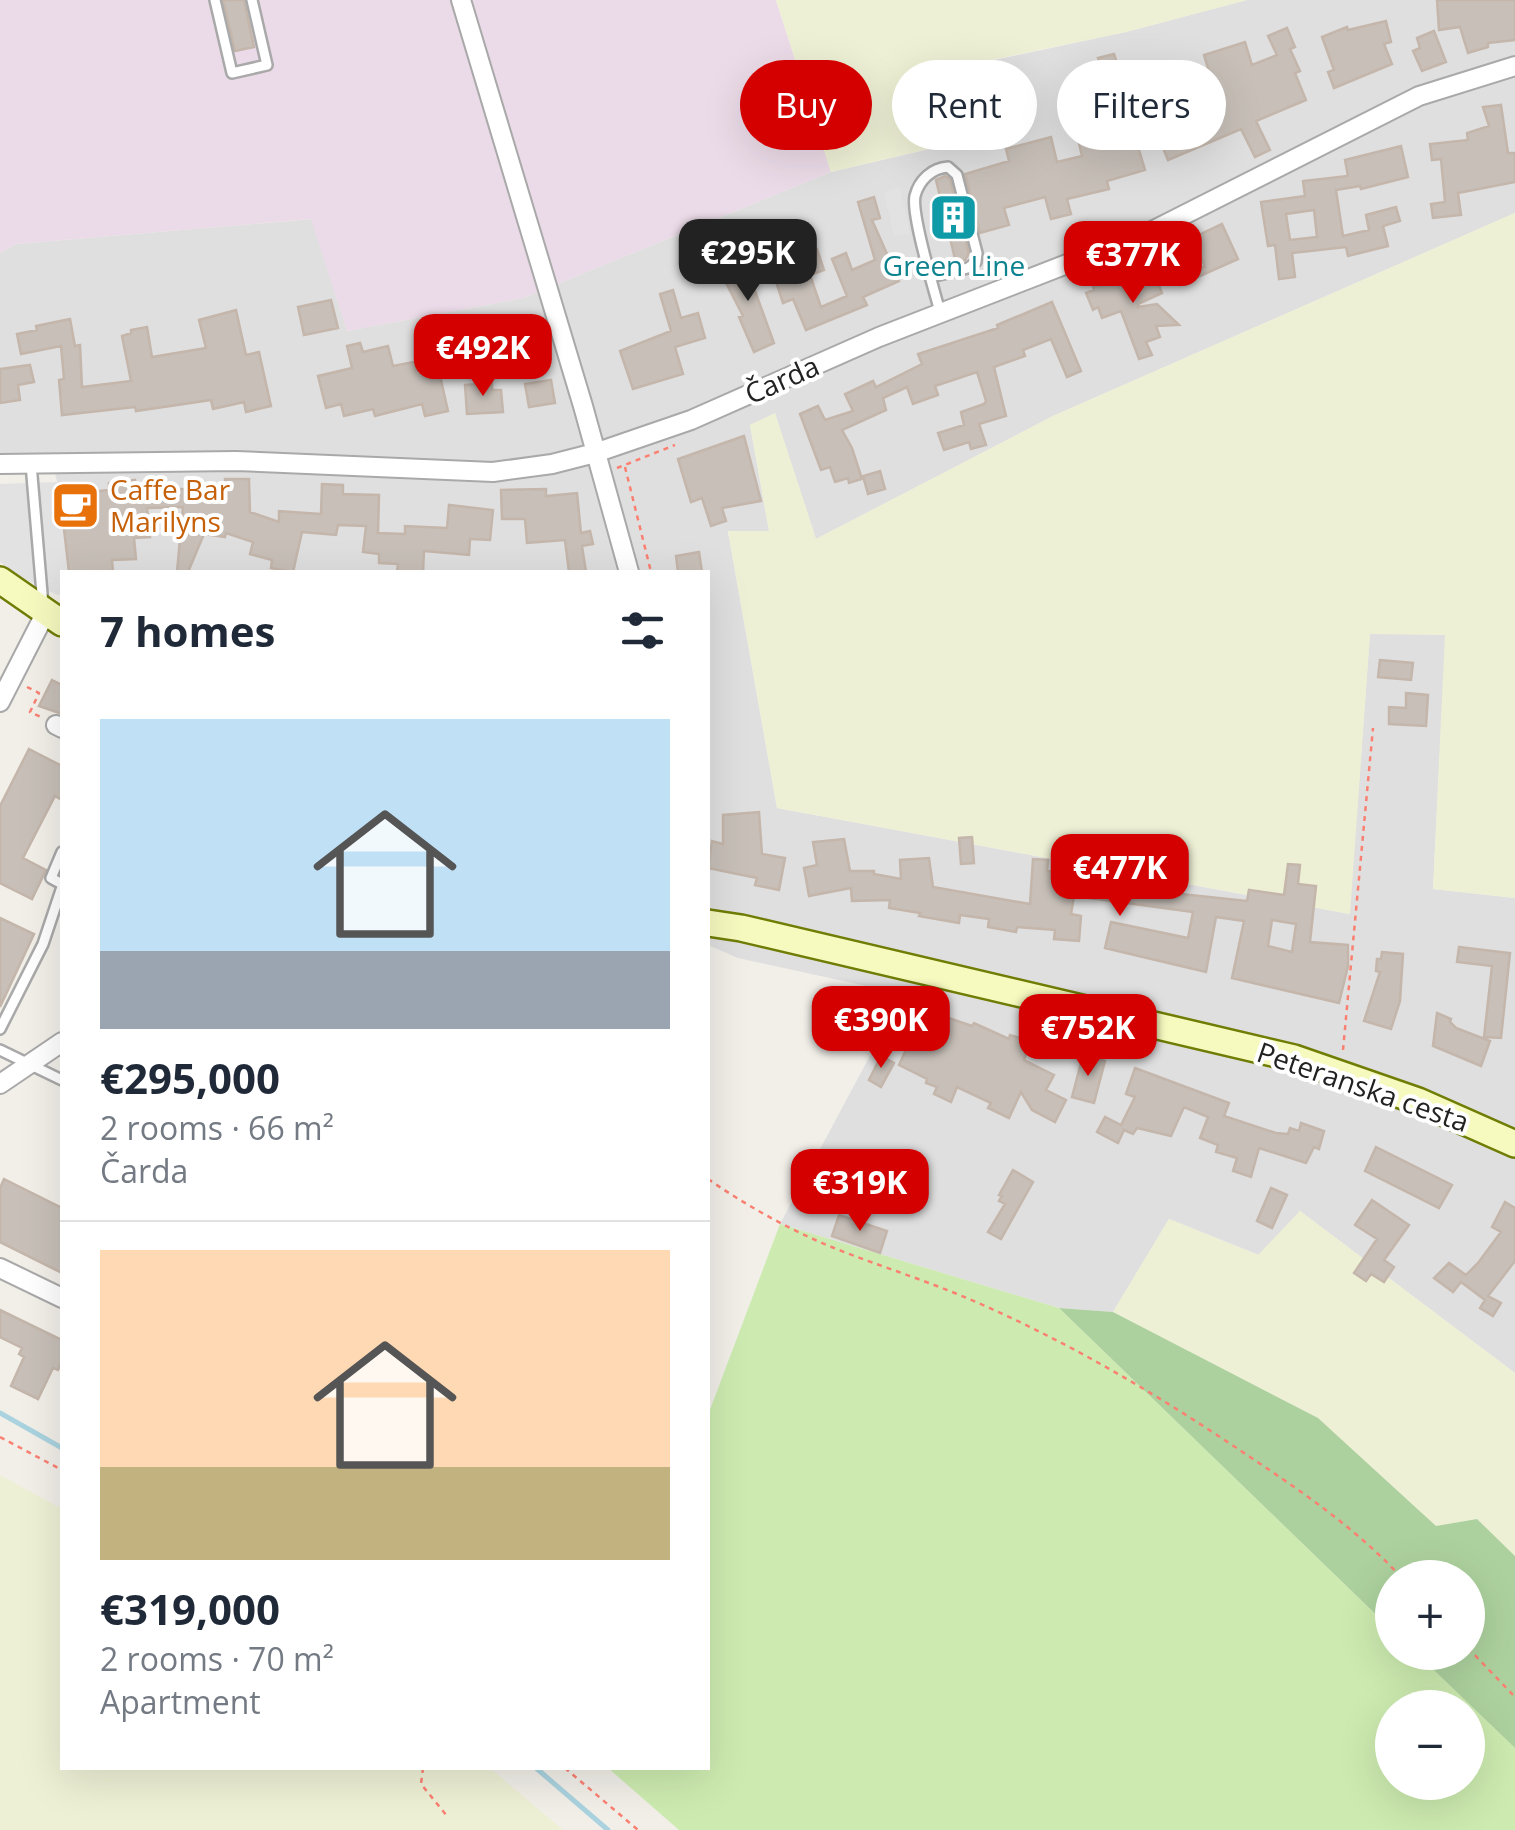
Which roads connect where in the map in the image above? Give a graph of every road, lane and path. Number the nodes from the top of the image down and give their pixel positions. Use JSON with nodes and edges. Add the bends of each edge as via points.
{"nodes":[{"id":1,"x":215,"y":0,"type":"edge"},
{"id":2,"x":252,"y":0,"type":"edge"},
{"id":3,"x":461,"y":0,"type":"edge"},
{"id":4,"x":1515,"y":66,"type":"edge"},
{"id":5,"x":932,"y":277,"type":"junction"},
{"id":6,"x":940,"y":312,"type":"junction"},
{"id":7,"x":595,"y":453,"type":"junction"},
{"id":8,"x":0,"y":464,"type":"edge"},
{"id":9,"x":31,"y":464,"type":"junction"},
{"id":10,"x":624,"y":466,"type":"dead end"},
{"id":11,"x":628,"y":570,"type":"edge"},
{"id":12,"x":650,"y":570,"type":"edge"},
{"id":13,"x":41,"y":576,"type":"junction"},
{"id":14,"x":9,"y":586,"type":"edge"},
{"id":15,"x":50,"y":615,"type":"edge"},
{"id":16,"x":12,"y":679,"type":"junction"},
{"id":17,"x":0,"y":702,"type":"edge"},
{"id":18,"x":59,"y":726,"type":"edge"},
{"id":19,"x":1373,"y":728,"type":"dead end"},
{"id":20,"x":60,"y":857,"type":"edge"},
{"id":21,"x":60,"y":884,"type":"edge"},
{"id":22,"x":60,"y":892,"type":"edge"},
{"id":23,"x":710,"y":914,"type":"edge"},
{"id":24,"x":710,"y":923,"type":"edge"},
{"id":25,"x":741,"y":928,"type":"junction"},
{"id":26,"x":0,"y":1029,"type":"edge"},
{"id":27,"x":60,"y":1043,"type":"edge"},
{"id":28,"x":0,"y":1050,"type":"edge"},
{"id":29,"x":30,"y":1064,"type":"junction"},
{"id":30,"x":1341,"y":1072,"type":"junction"},
{"id":31,"x":60,"y":1079,"type":"edge"},
{"id":32,"x":0,"y":1084,"type":"edge"},
{"id":33,"x":1515,"y":1144,"type":"edge"},
{"id":34,"x":710,"y":1180,"type":"edge"},
{"id":35,"x":0,"y":1268,"type":"edge"},
{"id":36,"x":60,"y":1297,"type":"edge"},
{"id":37,"x":0,"y":1437,"type":"edge"},
{"id":38,"x":60,"y":1469,"type":"edge"},
{"id":39,"x":1385,"y":1560,"type":"edge"},
{"id":40,"x":1485,"y":1666,"type":"edge"},
{"id":41,"x":1515,"y":1697,"type":"edge"},
{"id":42,"x":422,"y":1770,"type":"edge"},
{"id":43,"x":567,"y":1770,"type":"edge"},
{"id":44,"x":447,"y":1816,"type":"dead end"},
{"id":45,"x":638,"y":1830,"type":"edge"}],
"edges":[{"from":1,"to":2,"type":"lane","via":[[232,72],[267,65]]},
{"from":3,"to":7,"type":"street"},
{"from":4,"to":6,"type":"street","name":"Čarda","via":[[1419,96],[1152,231]]},
{"from":5,"to":5,"type":"lane","via":[[968,268],[977,253],[955,170],[944,166],[926,176],[914,201]]},
{"from":5,"to":6,"type":"lane"},
{"from":6,"to":7,"type":"street","name":"Čarda","via":[[691,420]]},
{"from":7,"to":9,"type":"street","name":"Čarda","via":[[493,472],[236,461]]},
{"from":7,"to":11,"type":"street"},
{"from":8,"to":9,"type":"street","name":"Čarda"},
{"from":9,"to":13,"type":"lane"},
{"from":10,"to":12,"type":"path"},
{"from":13,"to":14,"type":"lane"},
{"from":13,"to":15,"type":"lane"},
{"from":14,"to":15,"type":"main road"},
{"from":15,"to":16,"type":"street"},
{"from":16,"to":17,"type":"street"},
{"from":16,"to":18,"type":"path","via":[[39,692],[30,712]]},
{"from":19,"to":30,"type":"path"},
{"from":20,"to":21,"type":"lane","via":[[51,878]]},
{"from":22,"to":26,"type":"lane","via":[[48,934]]},
{"from":23,"to":25,"type":"main road","name":"Peteranska cesta"},
{"from":24,"to":25,"type":"main road","name":"Peteranska cesta"},
{"from":25,"to":30,"type":"main road","name":"Peteranska cesta"},
{"from":27,"to":29,"type":"street"},
{"from":28,"to":29,"type":"lane"},
{"from":29,"to":31,"type":"lane"},
{"from":29,"to":32,"type":"street"},
{"from":30,"to":33,"type":"main road","name":"Peteranska cesta"},
{"from":34,"to":39,"type":"path","via":[[799,1232],[968,1298],[1150,1390],[1304,1492]]},
{"from":35,"to":36,"type":"street"},
{"from":37,"to":38,"type":"path"},
{"from":40,"to":41,"type":"path"},
{"from":42,"to":44,"type":"path","via":[[421,1784]]},
{"from":43,"to":45,"type":"path"}]}
